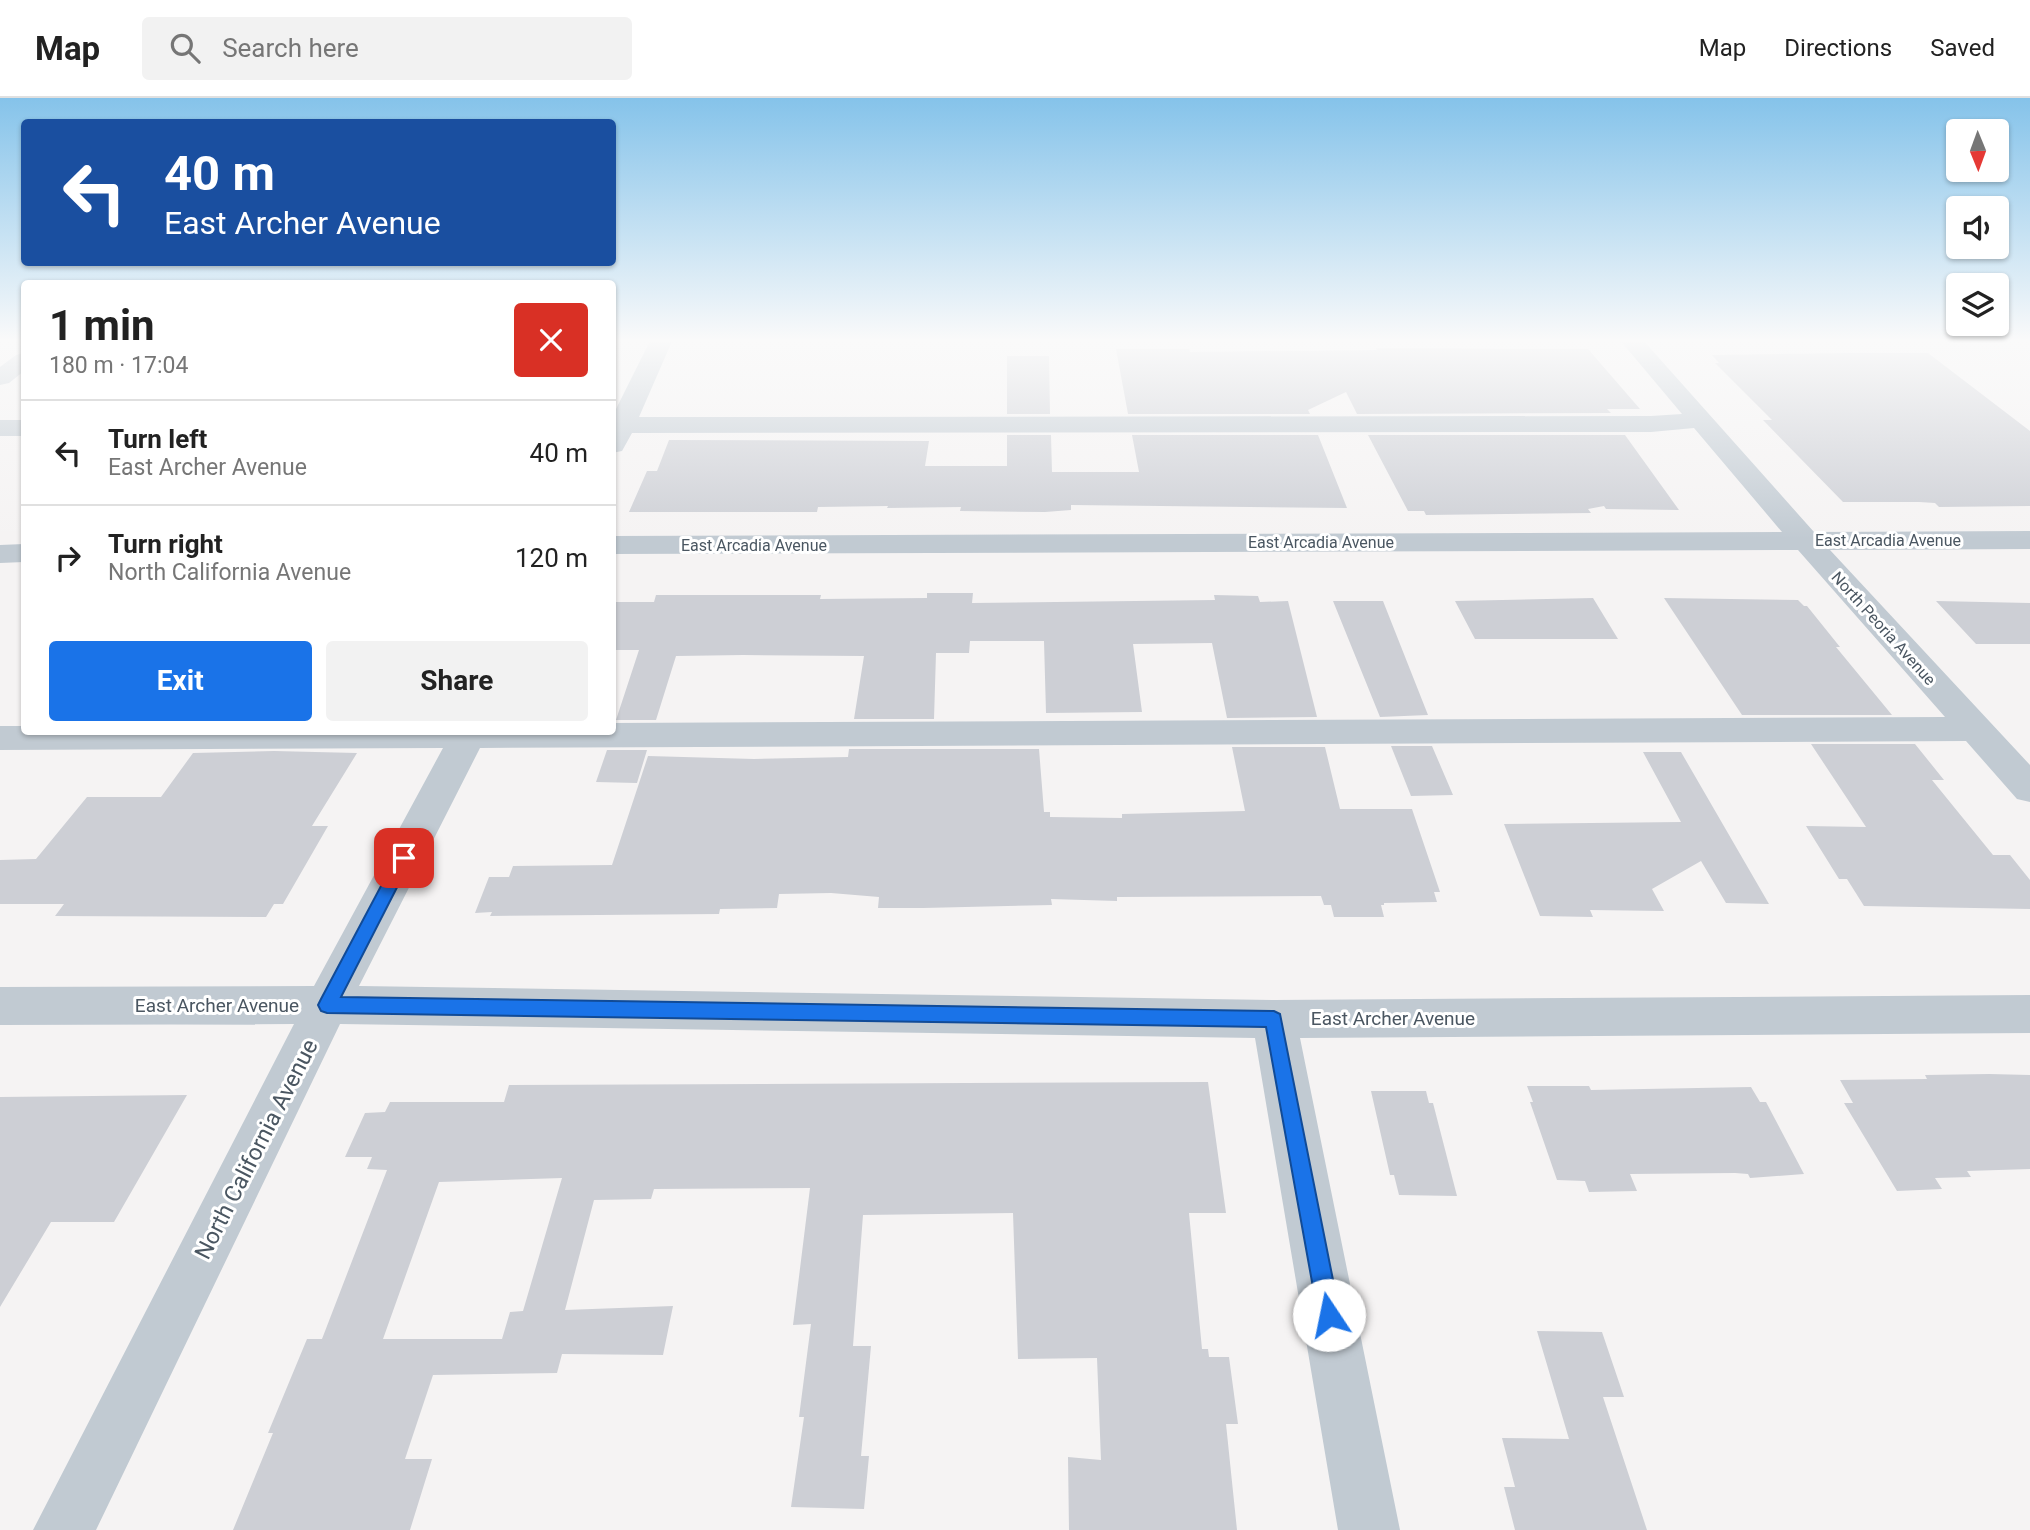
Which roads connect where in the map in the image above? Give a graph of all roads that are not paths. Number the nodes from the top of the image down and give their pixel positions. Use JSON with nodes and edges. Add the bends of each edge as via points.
{"nodes":[{"id":1,"x":629,"y":406,"type":"edge"},
{"id":2,"x":1688,"y":406,"type":"edge"},
{"id":3,"x":1701,"y":421,"type":"junction"},
{"id":4,"x":0,"y":428,"type":"edge"},
{"id":5,"x":21,"y":428,"type":"edge"},
{"id":6,"x":616,"y":432,"type":"edge"},
{"id":7,"x":1805,"y":540,"type":"junction"},
{"id":8,"x":2030,"y":540,"type":"edge"},
{"id":9,"x":616,"y":545,"type":"edge"},
{"id":10,"x":21,"y":553,"type":"edge"},
{"id":11,"x":0,"y":554,"type":"edge"},
{"id":12,"x":1975,"y":729,"type":"junction"},
{"id":13,"x":616,"y":734,"type":"edge"},
{"id":14,"x":351,"y":735,"type":"edge"},
{"id":15,"x":467,"y":735,"type":"edge"},
{"id":16,"x":0,"y":738,"type":"edge"},
{"id":17,"x":2030,"y":789,"type":"edge"},
{"id":18,"x":327,"y":1005,"type":"junction"},
{"id":19,"x":0,"y":1006,"type":"edge"},
{"id":20,"x":2030,"y":1014,"type":"edge"},
{"id":21,"x":1274,"y":1019,"type":"junction"},
{"id":22,"x":64,"y":1530,"type":"edge"},
{"id":23,"x":1369,"y":1530,"type":"edge"}],
"edges":[{"from":1,"to":6,"type":"street"},
{"from":2,"to":3,"type":"street","name":"North Peoria Avenue"},
{"from":3,"to":6,"type":"street"},
{"from":3,"to":7,"type":"street","name":"North Peoria Avenue"},
{"from":4,"to":5,"type":"street"},
{"from":7,"to":8,"type":"street","name":"East Arcadia Avenue"},
{"from":7,"to":9,"type":"street","name":"East Arcadia Avenue"},
{"from":7,"to":12,"type":"street","name":"North Peoria Avenue"},
{"from":10,"to":11,"type":"street"},
{"from":12,"to":13,"type":"street"},
{"from":12,"to":17,"type":"street","name":"North Peoria Avenue"},
{"from":14,"to":16,"type":"street"},
{"from":15,"to":18,"type":"street","name":"North California Avenue"},
{"from":18,"to":19,"type":"street","name":"East Archer Avenue"},
{"from":18,"to":21,"type":"street","name":"East Archer Avenue"},
{"from":18,"to":22,"type":"street","name":"North California Avenue"},
{"from":20,"to":21,"type":"street","name":"East Archer Avenue"},
{"from":21,"to":23,"type":"street"}]}
